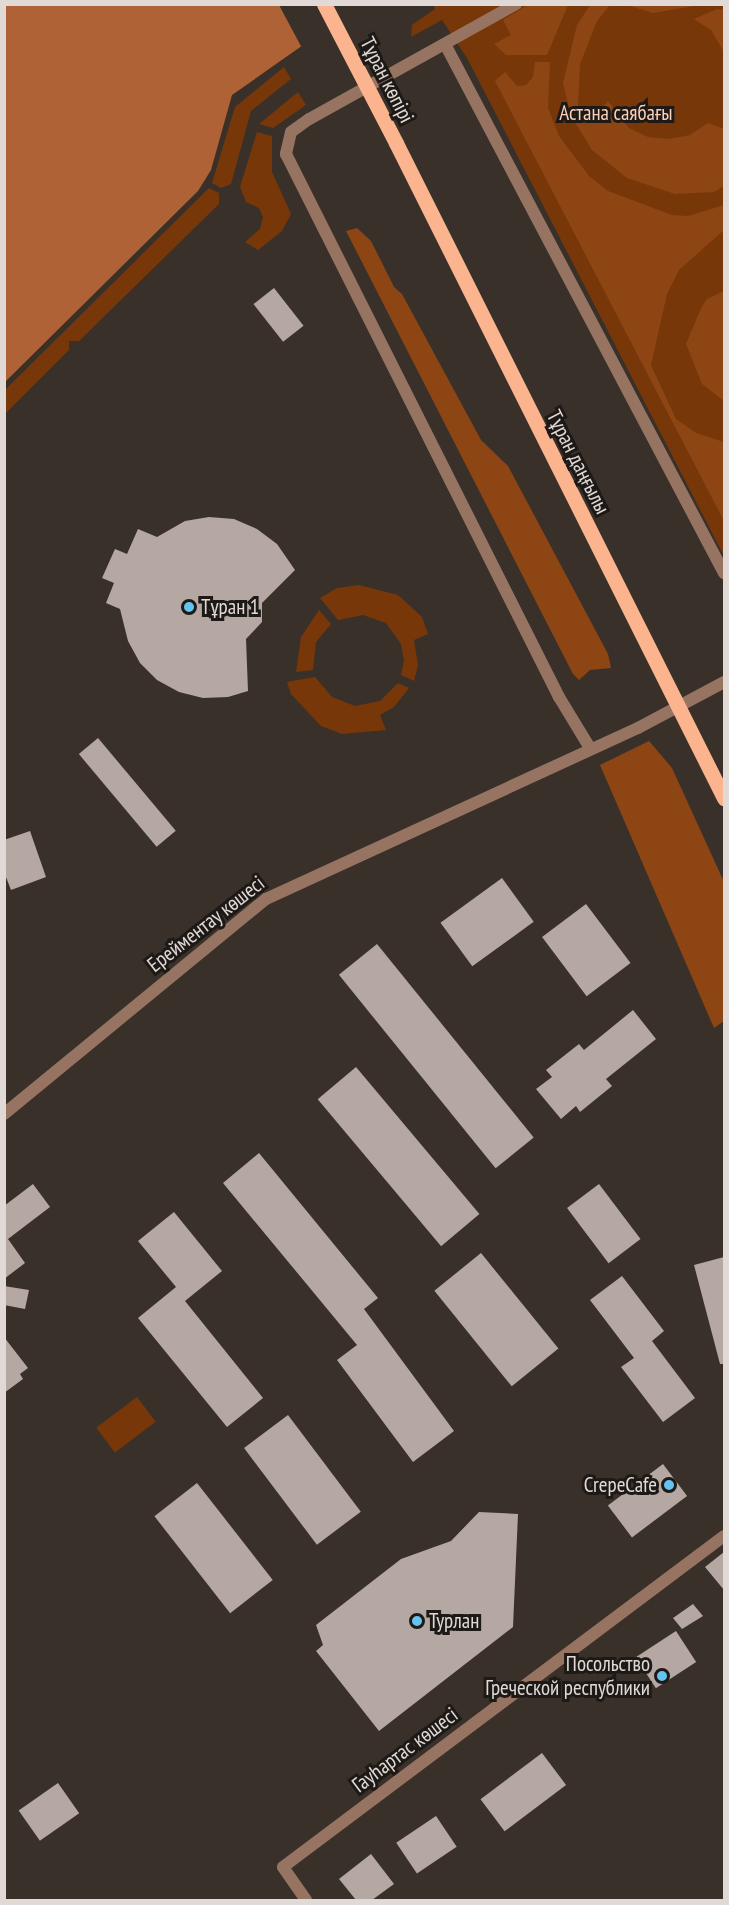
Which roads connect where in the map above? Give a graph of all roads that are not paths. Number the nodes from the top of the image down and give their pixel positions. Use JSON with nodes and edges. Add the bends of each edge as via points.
{"nodes":[{"id":1,"x":324,"y":4,"type":"edge"},
{"id":2,"x":516,"y":4,"type":"edge"},
{"id":3,"x":446,"y":46,"type":"junction"},
{"id":4,"x":396,"y":144,"type":"joint"},
{"id":5,"x":724,"y":573,"type":"edge"},
{"id":6,"x":724,"y":682,"type":"edge"},
{"id":7,"x":677,"y":707,"type":"junction"},
{"id":8,"x":590,"y":748,"type":"junction"},
{"id":9,"x":724,"y":798,"type":"edge"},
{"id":10,"x":4,"y":1114,"type":"edge"},
{"id":11,"x":724,"y":1536,"type":"edge"},
{"id":12,"x":306,"y":1900,"type":"edge"}],
"edges":[{"from":1,"to":4,"type":"main road","name":"Тұран көпірі","bridge":true},
{"from":2,"to":3,"type":"street"},
{"from":3,"to":5,"type":"street"},
{"from":3,"to":8,"type":"street","via":[[414,58],[309,119],[291,132],[286,154],[559,697]]},
{"from":4,"to":7,"type":"main road","name":"Тұран даңғылы"},
{"from":6,"to":7,"type":"street","name":"Ерейментау көшесі"},
{"from":7,"to":8,"type":"street","name":"Ерейментау көшесі"},
{"from":7,"to":9,"type":"main road","name":"Тұран даңғылы"},
{"from":8,"to":10,"type":"street","name":"Ерейментау көшесі","via":[[266,899]]},
{"from":11,"to":12,"type":"street","name":"Гауhартас көшесі","via":[[283,1867]]}]}
